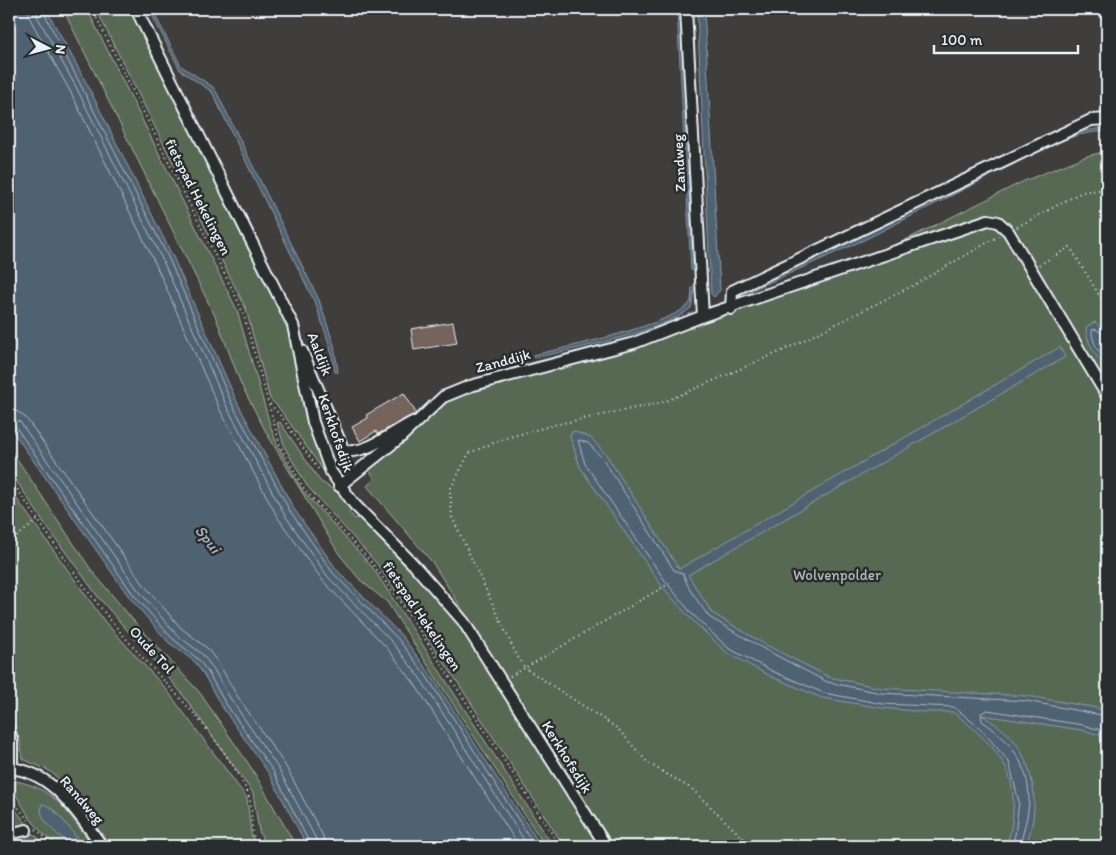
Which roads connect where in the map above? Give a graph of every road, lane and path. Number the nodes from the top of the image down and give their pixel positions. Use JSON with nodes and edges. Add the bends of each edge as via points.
{"nodes":[{"id":1,"x":92,"y":9,"type":"edge"},
{"id":2,"x":136,"y":9,"type":"edge"},
{"id":3,"x":686,"y":9,"type":"edge"},
{"id":4,"x":1107,"y":119,"type":"edge"},
{"id":5,"x":1107,"y":189,"type":"edge"},
{"id":6,"x":1008,"y":231,"type":"junction"},
{"id":7,"x":1031,"y":270,"type":"junction"},
{"id":8,"x":1107,"y":293,"type":"edge"},
{"id":9,"x":1101,"y":297,"type":"junction"},
{"id":10,"x":731,"y":308,"type":"junction"},
{"id":11,"x":1107,"y":308,"type":"edge"},
{"id":12,"x":702,"y":316,"type":"junction"},
{"id":13,"x":293,"y":325,"type":"junction"},
{"id":14,"x":1107,"y":396,"type":"edge"},
{"id":15,"x":268,"y":402,"type":"junction"},
{"id":16,"x":423,"y":417,"type":"junction"},
{"id":17,"x":322,"y":473,"type":"dead end"},
{"id":18,"x":9,"y":477,"type":"edge"},
{"id":19,"x":340,"y":486,"type":"junction"},
{"id":20,"x":38,"y":520,"type":"junction"},
{"id":21,"x":9,"y":543,"type":"edge"},
{"id":22,"x":670,"y":583,"type":"dead end"},
{"id":23,"x":525,"y":668,"type":"junction"},
{"id":24,"x":502,"y":681,"type":"junction"},
{"id":25,"x":9,"y":731,"type":"edge"},
{"id":26,"x":10,"y":768,"type":"edge"},
{"id":27,"x":26,"y":830,"type":"dead end"},
{"id":28,"x":9,"y":834,"type":"edge"},
{"id":29,"x":102,"y":846,"type":"edge"},
{"id":30,"x":257,"y":846,"type":"edge"},
{"id":31,"x":560,"y":846,"type":"edge"},
{"id":32,"x":606,"y":846,"type":"edge"},
{"id":33,"x":754,"y":846,"type":"edge"}],
"edges":[{"from":1,"to":15,"type":"path","name":"fietspad Hekelingen","via":[[238,300]]},
{"from":2,"to":13,"type":"street","name":"Kerkhofsdijk"},
{"from":3,"to":12,"type":"street","name":"Zandweg"},
{"from":4,"to":10,"type":"street","via":[[1091,120],[732,291]]},
{"from":5,"to":6,"type":"path","via":[[1082,192]]},
{"from":6,"to":7,"type":"street"},
{"from":6,"to":10,"type":"street","via":[[998,222],[988,220]]},
{"from":6,"to":23,"type":"path","via":[[916,284],[802,341],[664,402],[544,428],[506,438],[469,453],[450,490],[452,517]]},
{"from":7,"to":9,"type":"path","via":[[1070,246]]},
{"from":7,"to":14,"type":"street"},
{"from":8,"to":9,"type":"path"},
{"from":9,"to":11,"type":"path"},
{"from":10,"to":12,"type":"street"},
{"from":12,"to":16,"type":"street","name":"Zanddijk","via":[[634,343],[470,386],[443,397]]},
{"from":13,"to":16,"type":"street","name":"Aaldijk","via":[[344,451],[363,449]]},
{"from":13,"to":19,"type":"street","name":"Kerkhofsdijk","via":[[313,422],[331,472]]},
{"from":15,"to":17,"type":"path","name":"fietspad Hekelingen"},
{"from":15,"to":31,"type":"path","name":"fietspad Hekelingen","via":[[280,445],[304,489],[378,570]]},
{"from":16,"to":19,"type":"street","name":"Zanddijk"},
{"from":18,"to":20,"type":"path","name":"Oude Tol"},
{"from":19,"to":24,"type":"street","name":"Kerkhofsdijk","via":[[463,621]]},
{"from":20,"to":21,"type":"path"},
{"from":20,"to":30,"type":"path","name":"Oude Tol","via":[[112,622],[192,712],[222,752],[247,792],[252,807],[253,840]]},
{"from":22,"to":23,"type":"path"},
{"from":23,"to":24,"type":"path"},
{"from":23,"to":33,"type":"path","via":[[617,728],[648,763],[692,789]]},
{"from":24,"to":32,"type":"street","name":"Kerkhofsdijk"},
{"from":25,"to":26,"type":"street","via":[[12,740]]},
{"from":26,"to":29,"type":"street","name":"Randweg","via":[[37,775],[58,791]]},
{"from":27,"to":28,"type":"street"}]}
